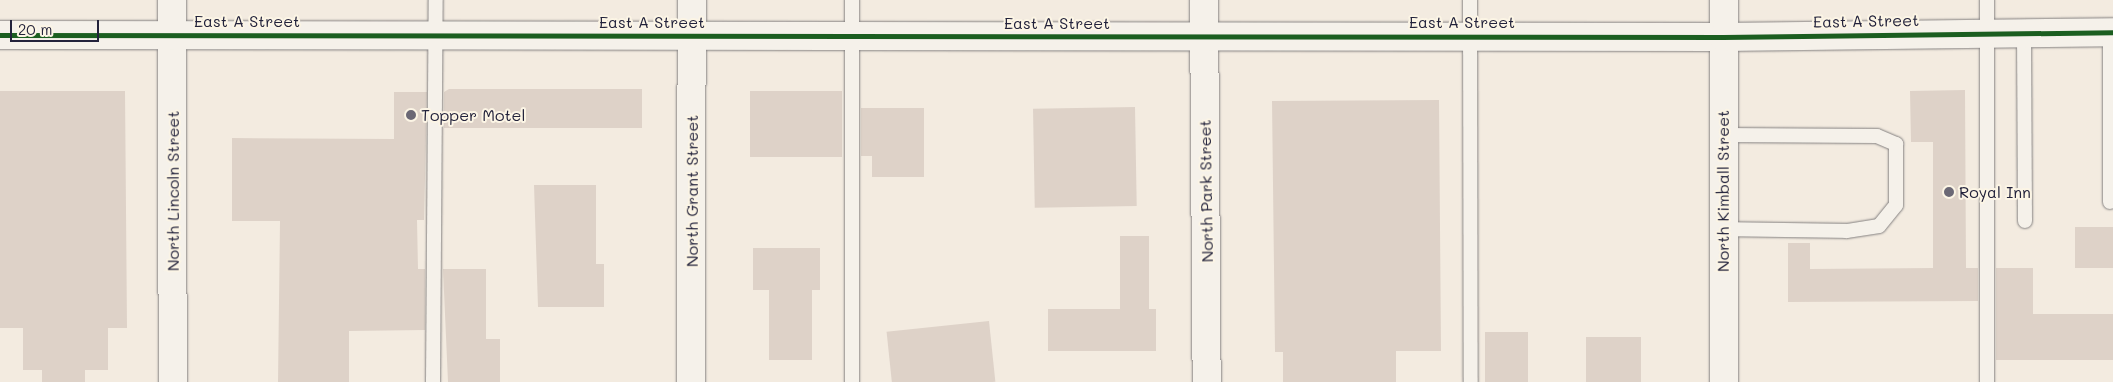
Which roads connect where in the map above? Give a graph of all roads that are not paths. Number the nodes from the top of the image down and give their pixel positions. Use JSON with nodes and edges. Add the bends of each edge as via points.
{"nodes":[{"id":1,"x":172,"y":0,"type":"edge"},
{"id":2,"x":436,"y":0,"type":"edge"},
{"id":3,"x":692,"y":0,"type":"edge"},
{"id":4,"x":852,"y":0,"type":"edge"},
{"id":5,"x":1204,"y":0,"type":"edge"},
{"id":6,"x":1470,"y":0,"type":"edge"},
{"id":7,"x":1724,"y":0,"type":"edge"},
{"id":8,"x":1987,"y":0,"type":"edge"},
{"id":9,"x":2024,"y":31,"type":"junction"},
{"id":10,"x":1987,"y":32,"type":"junction"},
{"id":11,"x":2111,"y":32,"type":"edge"},
{"id":12,"x":172,"y":34,"type":"junction"},
{"id":13,"x":436,"y":34,"type":"junction"},
{"id":14,"x":692,"y":34,"type":"junction"},
{"id":15,"x":1470,"y":34,"type":"junction"},
{"id":16,"x":0,"y":35,"type":"edge"},
{"id":17,"x":852,"y":35,"type":"junction"},
{"id":18,"x":1204,"y":36,"type":"junction"},
{"id":19,"x":1723,"y":37,"type":"junction"},
{"id":20,"x":1723,"y":135,"type":"junction"},
{"id":21,"x":2110,"y":202,"type":"dead end"},
{"id":22,"x":2026,"y":221,"type":"dead end"},
{"id":23,"x":1723,"y":229,"type":"junction"},
{"id":24,"x":173,"y":382,"type":"edge"},
{"id":25,"x":433,"y":382,"type":"edge"},
{"id":26,"x":691,"y":382,"type":"edge"},
{"id":27,"x":852,"y":382,"type":"edge"},
{"id":28,"x":1207,"y":382,"type":"edge"},
{"id":29,"x":1471,"y":382,"type":"edge"},
{"id":30,"x":1724,"y":382,"type":"edge"},
{"id":31,"x":1987,"y":382,"type":"edge"}],
"edges":[{"from":1,"to":12,"type":"street","name":"North Lincoln Street"},
{"from":2,"to":13,"type":"lane"},
{"from":3,"to":14,"type":"street","name":"North Grant Street"},
{"from":4,"to":17,"type":"lane"},
{"from":5,"to":18,"type":"street","name":"North Park Street"},
{"from":6,"to":15,"type":"lane"},
{"from":7,"to":19,"type":"street","name":"North Kimball Street"},
{"from":8,"to":10,"type":"lane"},
{"from":9,"to":10,"type":"street","name":"East A Street"},
{"from":9,"to":11,"type":"street","name":"East A Street"},
{"from":9,"to":22,"type":"lane"},
{"from":10,"to":19,"type":"street","name":"East A Street"},
{"from":10,"to":31,"type":"lane"},
{"from":11,"to":21,"type":"lane"},
{"from":12,"to":13,"type":"street","name":"East A Street"},
{"from":12,"to":16,"type":"street","name":"East A Street"},
{"from":12,"to":24,"type":"street","name":"North Lincoln Street"},
{"from":13,"to":14,"type":"street","name":"East A Street"},
{"from":13,"to":25,"type":"lane"},
{"from":14,"to":17,"type":"street","name":"East A Street"},
{"from":14,"to":26,"type":"street","name":"North Grant Street"},
{"from":15,"to":18,"type":"street","name":"East A Street"},
{"from":15,"to":19,"type":"street","name":"East A Street"},
{"from":15,"to":29,"type":"lane"},
{"from":17,"to":18,"type":"street","name":"East A Street"},
{"from":17,"to":27,"type":"lane"},
{"from":18,"to":28,"type":"street","name":"North Park Street"},
{"from":19,"to":20,"type":"street","name":"North Kimball Street"},
{"from":20,"to":23,"type":"street","name":"North Kimball Street"},
{"from":20,"to":23,"type":"lane","via":[[1877,136],[1896,144],[1896,205],[1879,226],[1846,231]]},
{"from":23,"to":30,"type":"street","name":"North Kimball Street"}]}
